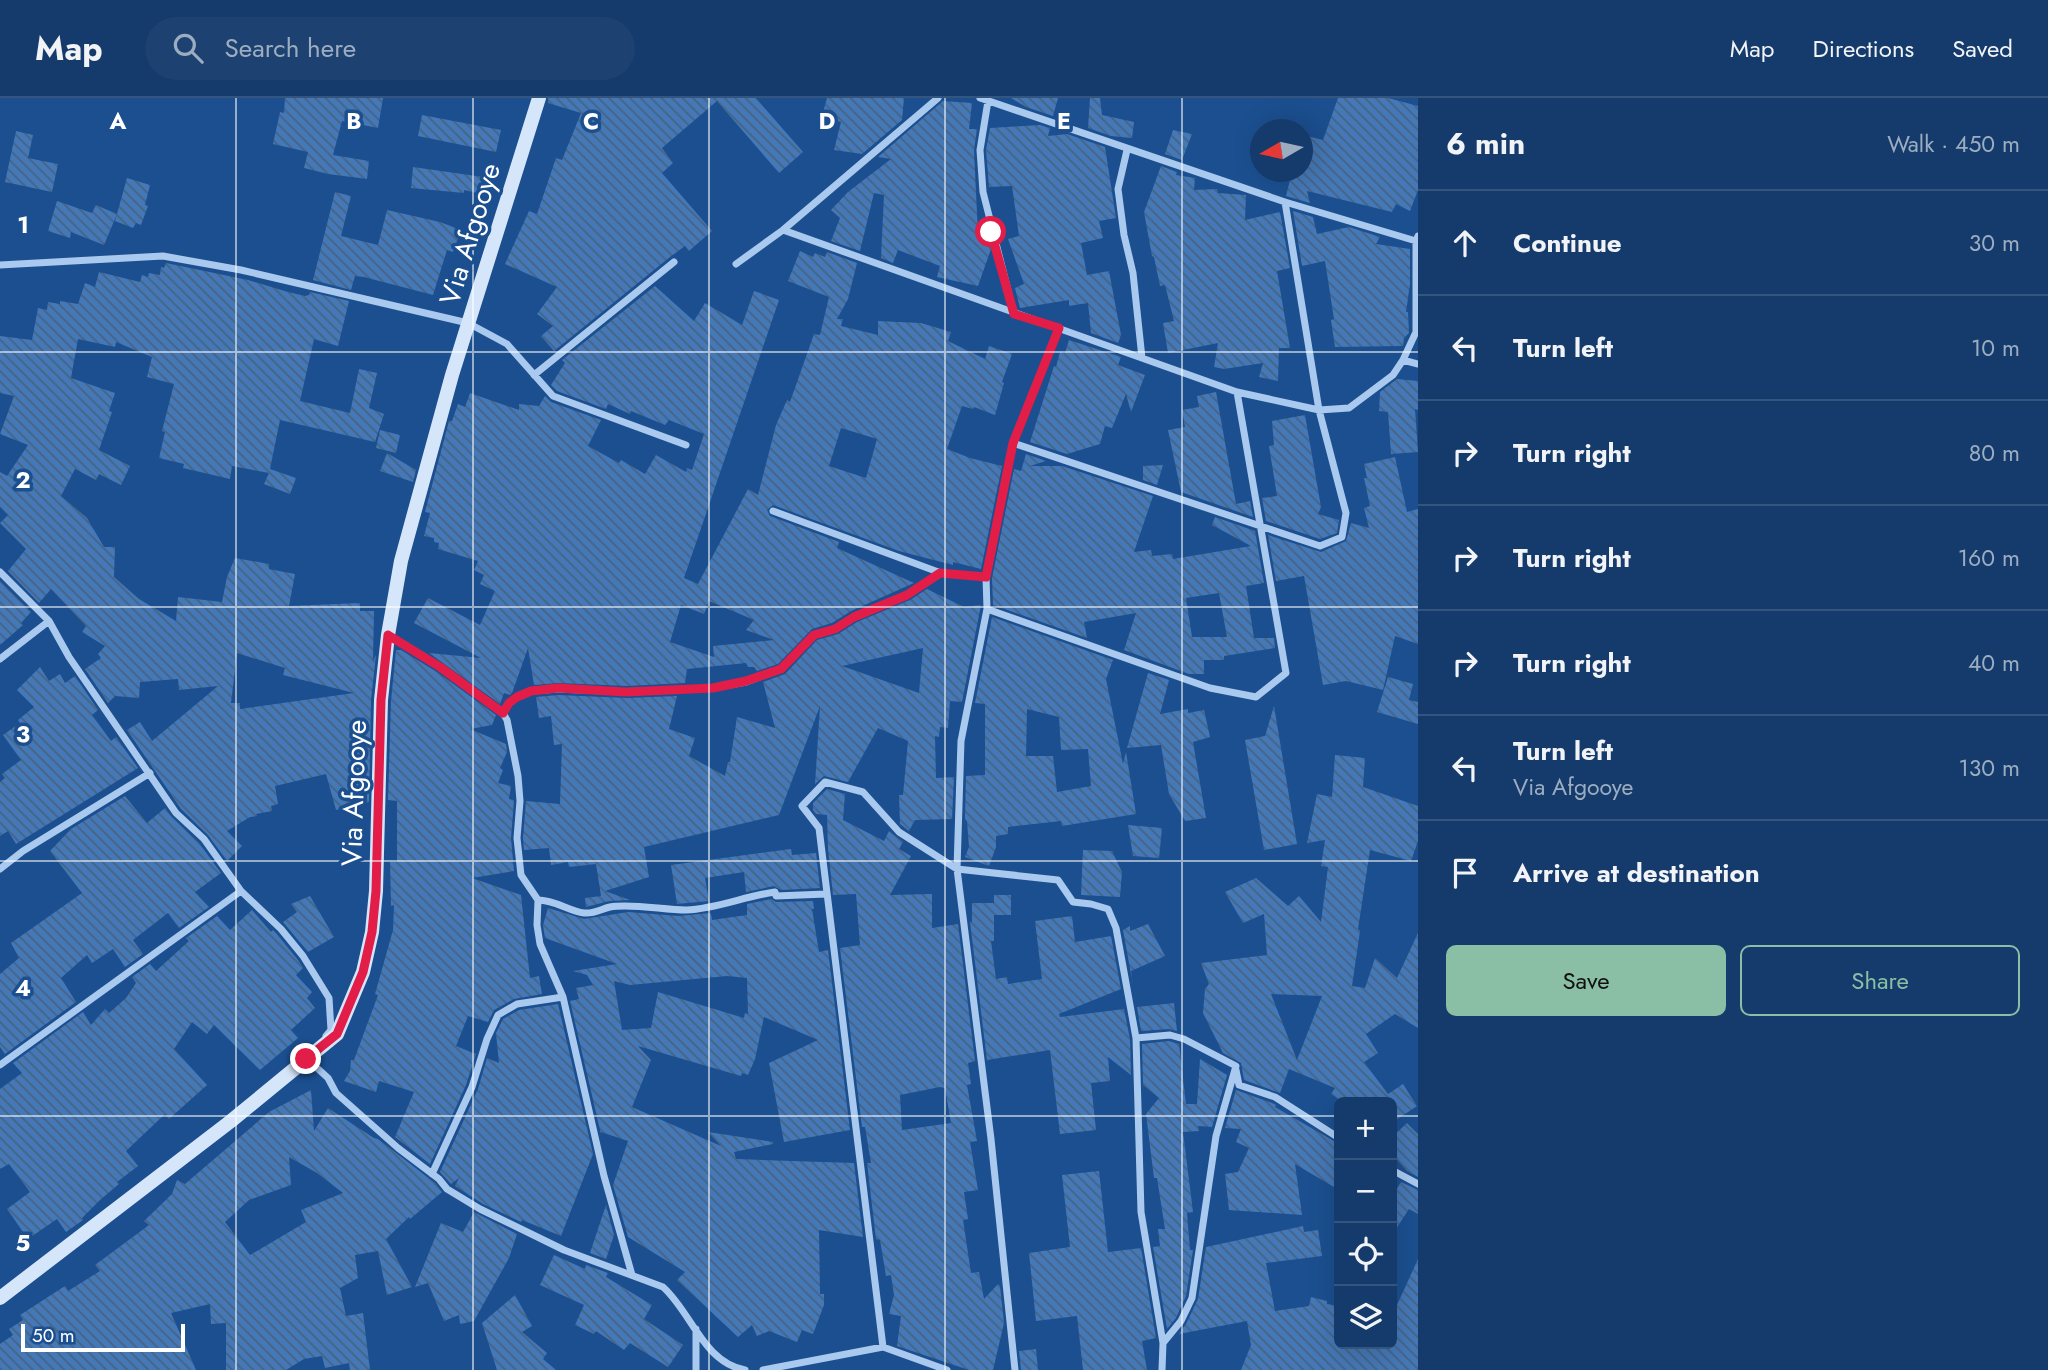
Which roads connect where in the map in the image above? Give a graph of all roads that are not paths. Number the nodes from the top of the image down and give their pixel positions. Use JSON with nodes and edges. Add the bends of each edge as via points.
{"nodes":[{"id":1,"x":539,"y":98,"type":"edge"},
{"id":2,"x":938,"y":98,"type":"edge"},
{"id":3,"x":984,"y":99,"type":"edge"},
{"id":4,"x":1127,"y":149,"type":"junction"},
{"id":5,"x":1285,"y":202,"type":"junction"},
{"id":6,"x":783,"y":230,"type":"junction"},
{"id":7,"x":1417,"y":239,"type":"edge"},
{"id":8,"x":674,"y":262,"type":"dead end"},
{"id":9,"x":736,"y":264,"type":"dead end"},
{"id":10,"x":0,"y":265,"type":"edge"},
{"id":11,"x":1014,"y":314,"type":"junction"},
{"id":12,"x":468,"y":323,"type":"junction"},
{"id":13,"x":1059,"y":328,"type":"junction"},
{"id":14,"x":1142,"y":358,"type":"junction"},
{"id":15,"x":1403,"y":360,"type":"junction"},
{"id":16,"x":1418,"y":364,"type":"edge"},
{"id":17,"x":534,"y":374,"type":"junction"},
{"id":18,"x":1237,"y":392,"type":"junction"},
{"id":19,"x":1319,"y":410,"type":"junction"},
{"id":20,"x":1013,"y":443,"type":"junction"},
{"id":21,"x":686,"y":445,"type":"dead end"},
{"id":22,"x":773,"y":512,"type":"dead end"},
{"id":23,"x":1261,"y":527,"type":"junction"},
{"id":24,"x":0,"y":572,"type":"edge"},
{"id":25,"x":940,"y":573,"type":"junction"},
{"id":26,"x":986,"y":577,"type":"junction"},
{"id":27,"x":986,"y":609,"type":"junction"},
{"id":28,"x":49,"y":621,"type":"junction"},
{"id":29,"x":388,"y":635,"type":"junction"},
{"id":30,"x":0,"y":659,"type":"edge"},
{"id":31,"x":503,"y":713,"type":"junction"},
{"id":32,"x":150,"y":773,"type":"junction"},
{"id":33,"x":0,"y":869,"type":"edge"},
{"id":34,"x":957,"y":869,"type":"junction"},
{"id":35,"x":241,"y":891,"type":"junction"},
{"id":36,"x":826,"y":894,"type":"junction"},
{"id":37,"x":538,"y":900,"type":"junction"},
{"id":38,"x":563,"y":997,"type":"junction"},
{"id":39,"x":1136,"y":1038,"type":"junction"},
{"id":40,"x":306,"y":1059,"type":"junction"},
{"id":41,"x":0,"y":1065,"type":"edge"},
{"id":42,"x":1236,"y":1066,"type":"junction"},
{"id":43,"x":1334,"y":1135,"type":"edge"},
{"id":44,"x":1397,"y":1173,"type":"edge"},
{"id":45,"x":432,"y":1174,"type":"junction"},
{"id":46,"x":1418,"y":1184,"type":"edge"},
{"id":47,"x":632,"y":1275,"type":"junction"},
{"id":48,"x":0,"y":1298,"type":"edge"},
{"id":49,"x":696,"y":1328,"type":"junction"},
{"id":50,"x":1163,"y":1343,"type":"junction"},
{"id":51,"x":883,"y":1347,"type":"junction"},
{"id":52,"x":696,"y":1370,"type":"edge"},
{"id":53,"x":745,"y":1370,"type":"edge"},
{"id":54,"x":763,"y":1370,"type":"edge"},
{"id":55,"x":947,"y":1370,"type":"edge"},
{"id":56,"x":1015,"y":1370,"type":"edge"},
{"id":57,"x":1162,"y":1370,"type":"edge"}],
"edges":[{"from":1,"to":12,"type":"main road","name":"Via Afgooye"},
{"from":2,"to":6,"type":"street"},
{"from":3,"to":4,"type":"street"},
{"from":3,"to":11,"type":"street","via":[[983,192]]},
{"from":4,"to":5,"type":"street"},
{"from":4,"to":14,"type":"street","via":[[1118,189]]},
{"from":5,"to":7,"type":"street"},
{"from":5,"to":19,"type":"street"},
{"from":6,"to":9,"type":"street"},
{"from":6,"to":11,"type":"street"},
{"from":7,"to":15,"type":"street","via":[[1416,332]]},
{"from":8,"to":17,"type":"street"},
{"from":10,"to":12,"type":"street","via":[[163,256]]},
{"from":11,"to":13,"type":"street"},
{"from":12,"to":17,"type":"street","via":[[507,344]]},
{"from":12,"to":29,"type":"main road","name":"Via Afgooye","via":[[401,561]]},
{"from":13,"to":14,"type":"street"},
{"from":13,"to":20,"type":"street"},
{"from":14,"to":18,"type":"street"},
{"from":15,"to":16,"type":"street"},
{"from":15,"to":19,"type":"street","via":[[1393,375],[1349,408]]},
{"from":17,"to":21,"type":"street","via":[[553,397]]},
{"from":18,"to":19,"type":"street"},
{"from":18,"to":23,"type":"street"},
{"from":19,"to":23,"type":"street","via":[[1346,513],[1342,537],[1320,545]]},
{"from":20,"to":23,"type":"street"},
{"from":20,"to":26,"type":"street"},
{"from":22,"to":25,"type":"street"},
{"from":23,"to":27,"type":"street","via":[[1286,673],[1256,697],[1210,688]]},
{"from":24,"to":28,"type":"street"},
{"from":25,"to":26,"type":"street"},
{"from":25,"to":31,"type":"street","via":[[907,595],[814,635],[781,669],[746,681],[713,688],[531,691],[509,703]]},
{"from":26,"to":27,"type":"street"},
{"from":27,"to":34,"type":"street","via":[[961,741]]},
{"from":28,"to":30,"type":"street"},
{"from":28,"to":32,"type":"street"},
{"from":29,"to":31,"type":"street"},
{"from":29,"to":40,"type":"main road","name":"Via Afgooye","via":[[372,932],[363,972],[337,1034]]},
{"from":31,"to":37,"type":"street","via":[[518,776],[517,838],[522,875]]},
{"from":32,"to":33,"type":"street"},
{"from":32,"to":35,"type":"street","via":[[176,813],[204,839]]},
{"from":34,"to":36,"type":"street","via":[[899,832],[863,792],[825,782],[802,806],[819,828]]},
{"from":34,"to":39,"type":"street","via":[[1058,880],[1073,902],[1108,909],[1116,928]]},
{"from":34,"to":56,"type":"street"},
{"from":35,"to":40,"type":"street","via":[[289,938],[329,998],[331,1030]]},
{"from":35,"to":41,"type":"street"},
{"from":36,"to":37,"type":"street","via":[[776,896],[775,892],[687,910],[611,907],[583,913]]},
{"from":36,"to":51,"type":"street"},
{"from":37,"to":38,"type":"street","via":[[540,944]]},
{"from":38,"to":45,"type":"street","via":[[517,1003],[498,1015],[472,1087]]},
{"from":38,"to":47,"type":"street"},
{"from":39,"to":42,"type":"street","via":[[1170,1035]]},
{"from":39,"to":50,"type":"street","via":[[1142,1212]]},
{"from":40,"to":45,"type":"street","via":[[328,1078],[336,1093]]},
{"from":40,"to":48,"type":"main road","name":"Via Afgooye"},
{"from":42,"to":43,"type":"street","via":[[1239,1085],[1275,1097]]},
{"from":42,"to":50,"type":"street","via":[[1216,1136],[1192,1298]]},
{"from":44,"to":46,"type":"street"},
{"from":45,"to":47,"type":"street","via":[[447,1189],[492,1215],[564,1250]]},
{"from":47,"to":49,"type":"street","via":[[663,1287]]},
{"from":49,"to":52,"type":"street"},
{"from":49,"to":53,"type":"street","via":[[717,1359]]},
{"from":50,"to":57,"type":"street"},
{"from":51,"to":54,"type":"street"},
{"from":51,"to":55,"type":"street"}]}
